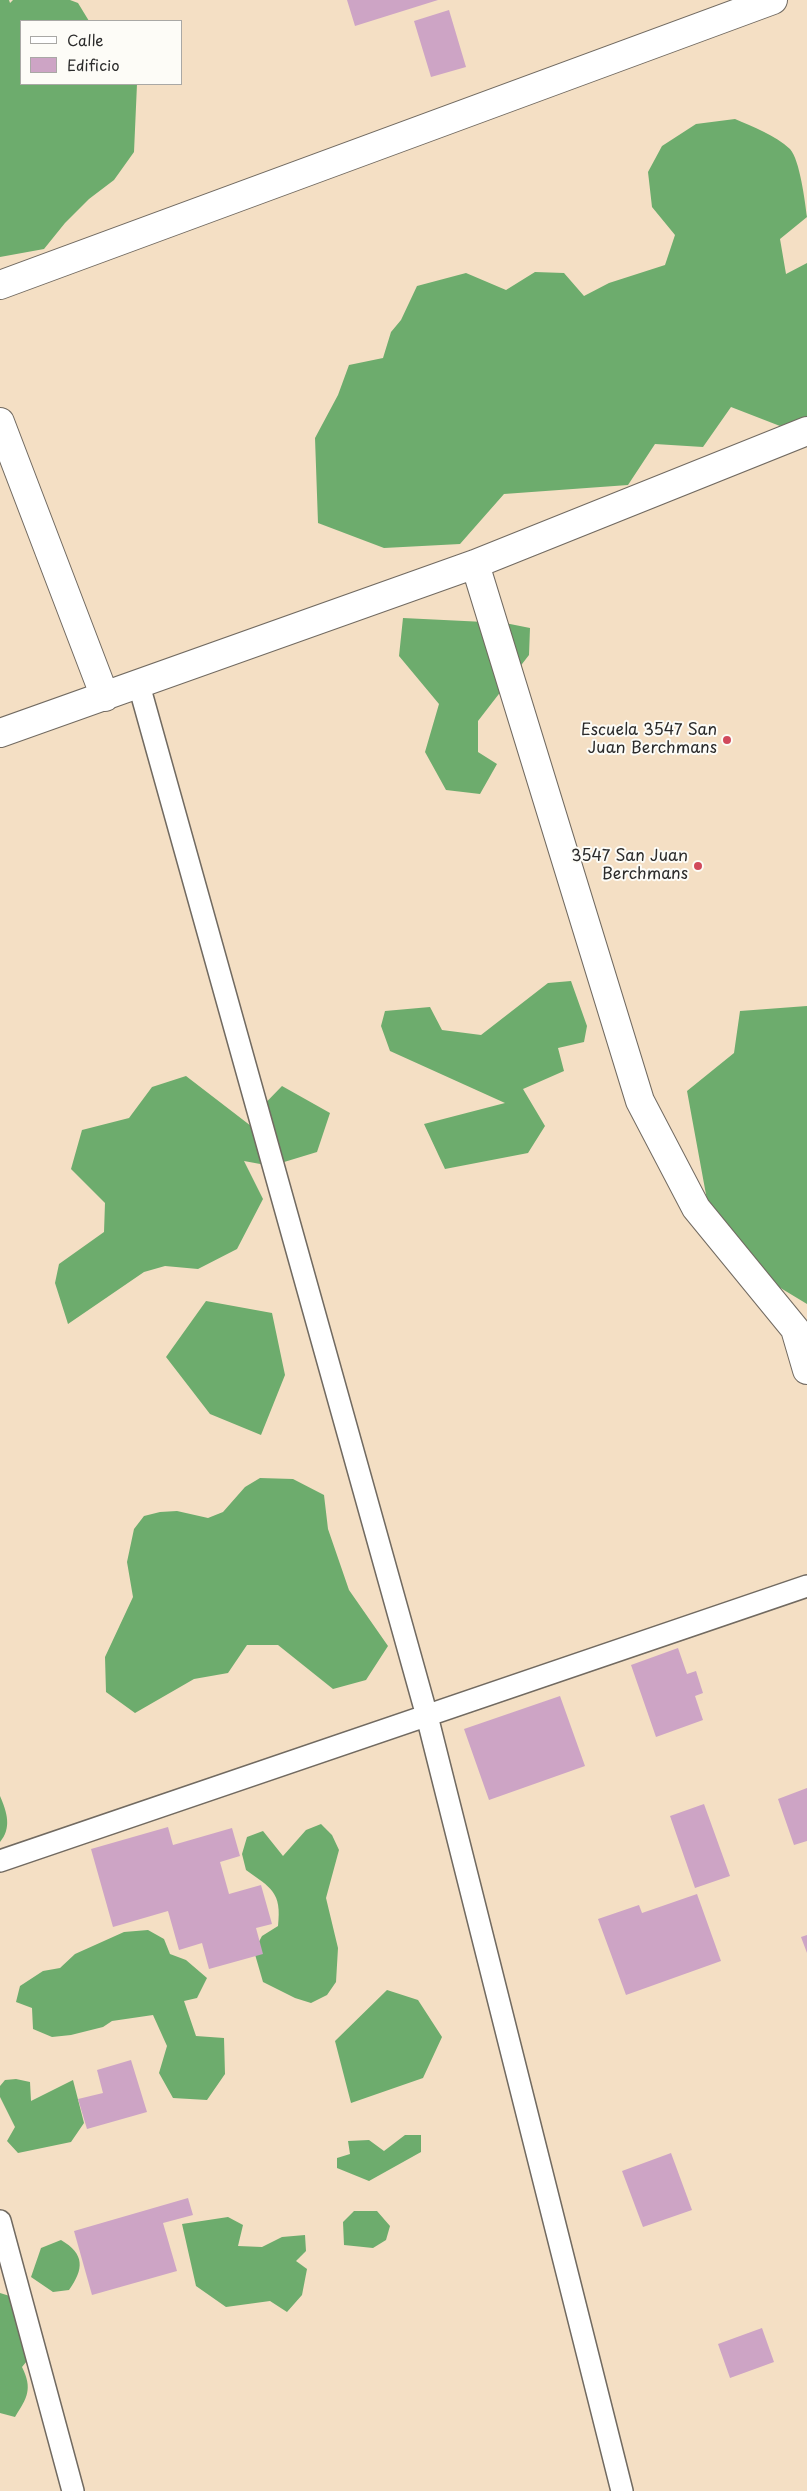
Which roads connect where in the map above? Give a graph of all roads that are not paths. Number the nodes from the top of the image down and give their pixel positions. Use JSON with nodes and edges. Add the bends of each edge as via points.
{"nodes":[{"id":1,"x":773,"y":0,"type":"edge"},
{"id":2,"x":0,"y":285,"type":"edge"},
{"id":3,"x":0,"y":422,"type":"edge"},
{"id":4,"x":807,"y":431,"type":"edge"},
{"id":5,"x":475,"y":564,"type":"junction"},
{"id":6,"x":139,"y":684,"type":"junction"},
{"id":7,"x":105,"y":697,"type":"junction"},
{"id":8,"x":0,"y":733,"type":"edge"},
{"id":9,"x":807,"y":1370,"type":"edge"},
{"id":10,"x":807,"y":1586,"type":"edge"},
{"id":11,"x":427,"y":1716,"type":"junction"},
{"id":12,"x":0,"y":1861,"type":"edge"},
{"id":13,"x":0,"y":2221,"type":"edge"},
{"id":14,"x":73,"y":2491,"type":"edge"},
{"id":15,"x":622,"y":2491,"type":"edge"}],
"edges":[{"from":1,"to":2,"type":"street"},
{"from":3,"to":7,"type":"street"},
{"from":4,"to":5,"type":"street"},
{"from":5,"to":6,"type":"street"},
{"from":5,"to":9,"type":"street","via":[[640,1101],[696,1208],[795,1329]]},
{"from":6,"to":7,"type":"street"},
{"from":6,"to":11,"type":"lane"},
{"from":7,"to":8,"type":"street"},
{"from":10,"to":11,"type":"lane"},
{"from":11,"to":12,"type":"lane"},
{"from":11,"to":15,"type":"lane"},
{"from":13,"to":14,"type":"lane"}]}
